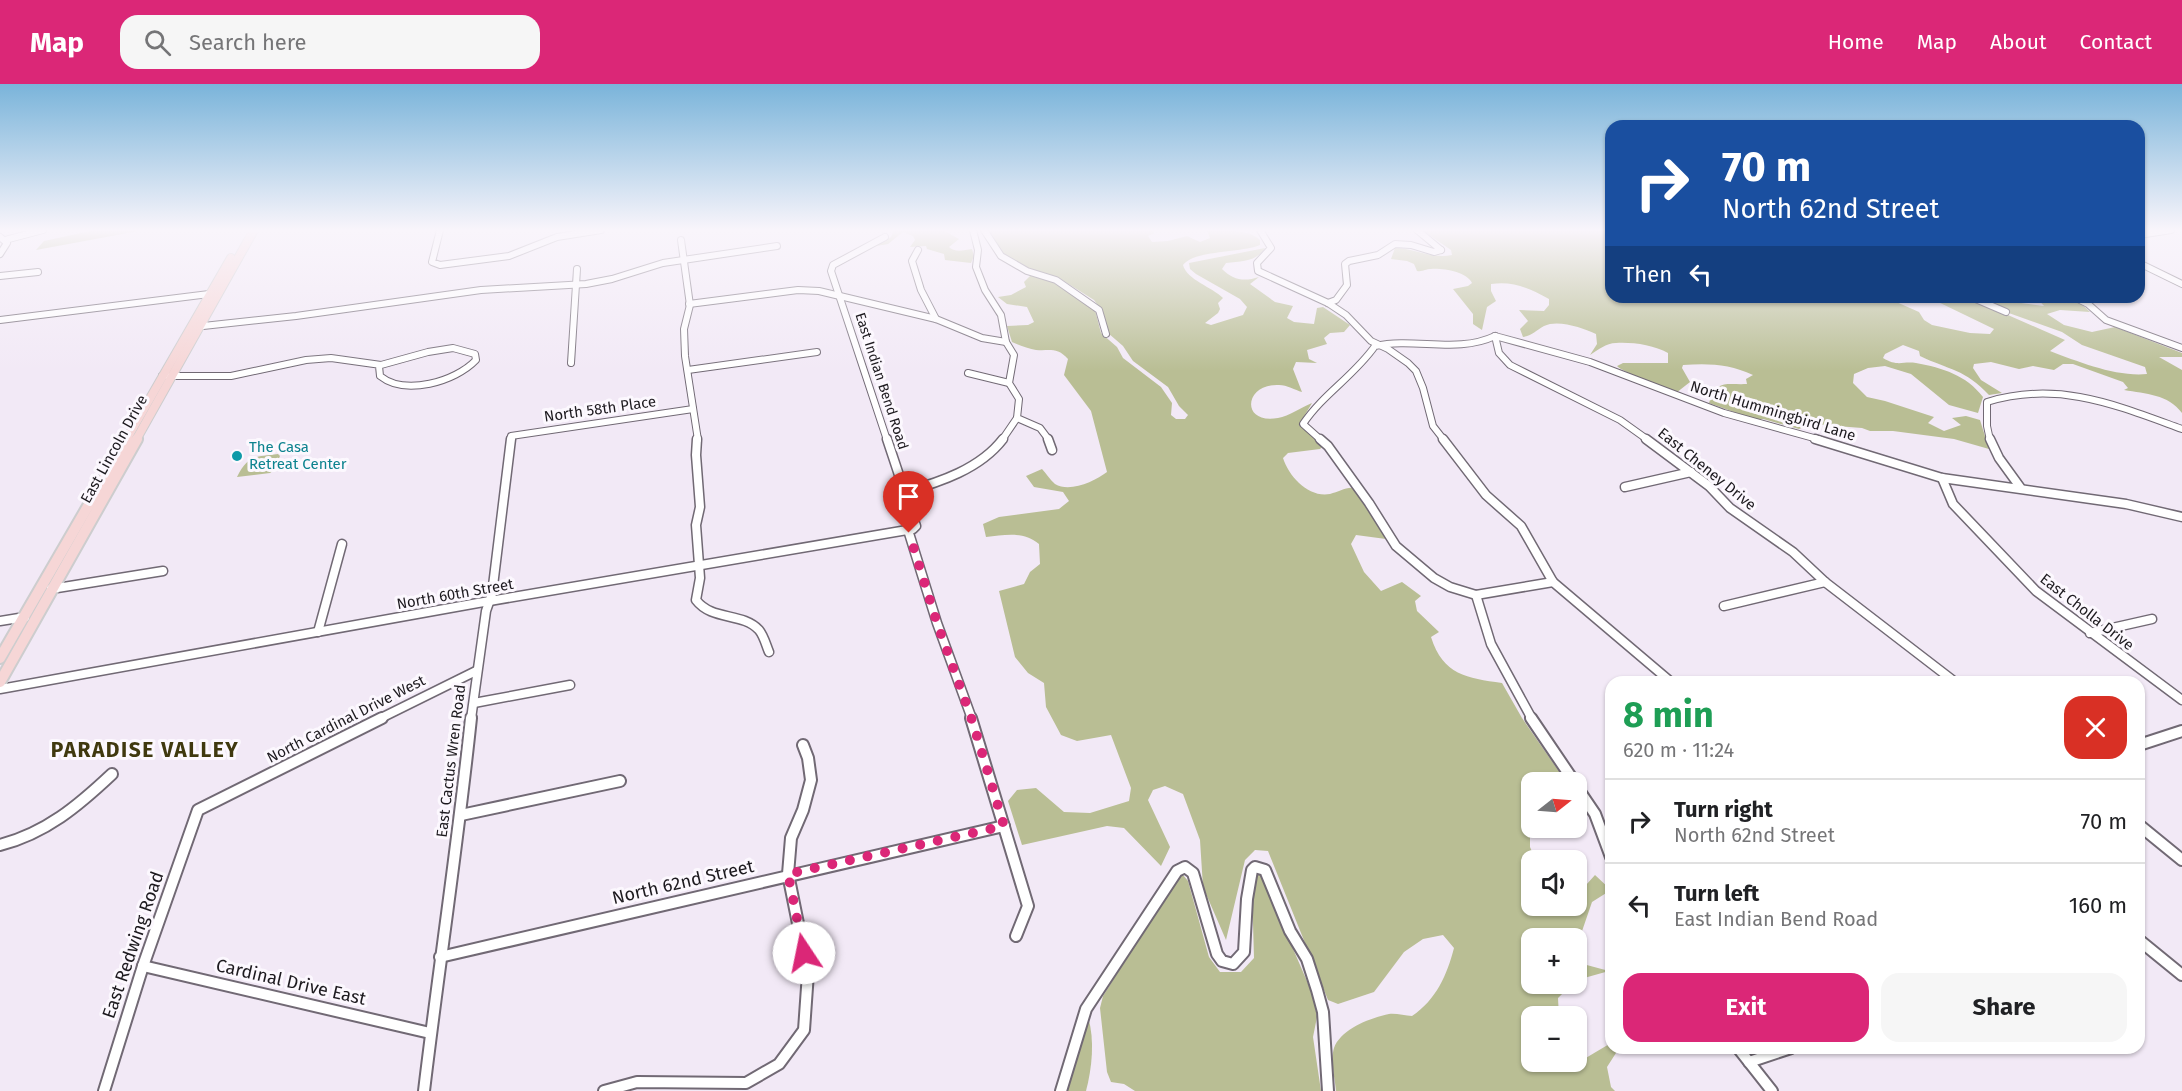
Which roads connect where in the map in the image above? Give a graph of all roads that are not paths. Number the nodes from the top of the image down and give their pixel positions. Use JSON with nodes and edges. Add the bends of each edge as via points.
{"nodes":[{"id":1,"x":222,"y":277,"type":"edge"},
{"id":2,"x":224,"y":277,"type":"edge"},
{"id":3,"x":576,"y":277,"type":"edge"},
{"id":4,"x":618,"y":277,"type":"edge"},
{"id":5,"x":686,"y":277,"type":"edge"},
{"id":6,"x":834,"y":277,"type":"edge"},
{"id":7,"x":917,"y":277,"type":"edge"},
{"id":8,"x":980,"y":277,"type":"edge"},
{"id":9,"x":1046,"y":277,"type":"edge"},
{"id":10,"x":1271,"y":277,"type":"edge"},
{"id":11,"x":1346,"y":277,"type":"edge"},
{"id":12,"x":2168,"y":277,"type":"edge"},
{"id":13,"x":2182,"y":284,"type":"edge"},
{"id":14,"x":575,"y":285,"type":"junction"},
{"id":15,"x":213,"y":295,"type":"junction"},
{"id":16,"x":839,"y":296,"type":"junction"},
{"id":17,"x":1328,"y":303,"type":"junction"},
{"id":18,"x":1985,"y":303,"type":"edge"},
{"id":19,"x":2083,"y":303,"type":"edge"},
{"id":20,"x":689,"y":304,"type":"junction"},
{"id":21,"x":2006,"y":312,"type":"dead end"},
{"id":22,"x":936,"y":319,"type":"junction"},
{"id":23,"x":0,"y":320,"type":"edge"},
{"id":24,"x":196,"y":327,"type":"junction"},
{"id":25,"x":1106,"y":334,"type":"dead end"},
{"id":26,"x":1495,"y":336,"type":"junction"},
{"id":27,"x":1006,"y":342,"type":"junction"},
{"id":28,"x":1379,"y":345,"type":"junction"},
{"id":29,"x":1479,"y":345,"type":"junction"},
{"id":30,"x":2182,"y":348,"type":"edge"},
{"id":31,"x":817,"y":352,"type":"dead end"},
{"id":32,"x":1499,"y":353,"type":"junction"},
{"id":33,"x":571,"y":363,"type":"dead end"},
{"id":34,"x":379,"y":366,"type":"junction"},
{"id":35,"x":688,"y":370,"type":"junction"},
{"id":36,"x":968,"y":373,"type":"dead end"},
{"id":37,"x":168,"y":375,"type":"junction"},
{"id":38,"x":1009,"y":384,"type":"junction"},
{"id":39,"x":693,"y":409,"type":"junction"},
{"id":40,"x":1017,"y":417,"type":"junction"},
{"id":41,"x":2182,"y":429,"type":"edge"},
{"id":42,"x":511,"y":436,"type":"joint"},
{"id":43,"x":1052,"y":450,"type":"dead end"},
{"id":44,"x":1691,"y":472,"type":"junction"},
{"id":45,"x":1942,"y":478,"type":"junction"},
{"id":46,"x":1625,"y":487,"type":"dead end"},
{"id":47,"x":2020,"y":488,"type":"junction"},
{"id":48,"x":904,"y":492,"type":"junction"},
{"id":49,"x":2182,"y":517,"type":"edge"},
{"id":50,"x":912,"y":529,"type":"junction"},
{"id":51,"x":342,"y":544,"type":"dead end"},
{"id":52,"x":700,"y":565,"type":"junction"},
{"id":53,"x":163,"y":571,"type":"dead end"},
{"id":54,"x":1553,"y":582,"type":"junction"},
{"id":55,"x":1825,"y":582,"type":"junction"},
{"id":56,"x":53,"y":588,"type":"junction"},
{"id":57,"x":39,"y":591,"type":"junction"},
{"id":58,"x":1476,"y":595,"type":"junction"},
{"id":59,"x":489,"y":601,"type":"junction"},
{"id":60,"x":1724,"y":606,"type":"dead end"},
{"id":61,"x":38,"y":615,"type":"junction"},
{"id":62,"x":24,"y":617,"type":"junction"},
{"id":63,"x":2152,"y":619,"type":"dead end"},
{"id":64,"x":0,"y":621,"type":"edge"},
{"id":65,"x":318,"y":632,"type":"junction"},
{"id":66,"x":2090,"y":633,"type":"junction"},
{"id":67,"x":769,"y":652,"type":"dead end"},
{"id":68,"x":0,"y":658,"type":"edge"},
{"id":69,"x":476,"y":671,"type":"junction"},
{"id":70,"x":1664,"y":676,"type":"edge"},
{"id":71,"x":1948,"y":676,"type":"edge"},
{"id":72,"x":0,"y":682,"type":"edge"},
{"id":73,"x":570,"y":685,"type":"dead end"},
{"id":74,"x":0,"y":689,"type":"edge"},
{"id":75,"x":2182,"y":700,"type":"edge"},
{"id":76,"x":474,"y":703,"type":"junction"},
{"id":77,"x":2182,"y":730,"type":"edge"},
{"id":78,"x":2145,"y":743,"type":"edge"},
{"id":79,"x":803,"y":745,"type":"dead end"},
{"id":80,"x":1568,"y":772,"type":"edge"},
{"id":81,"x":112,"y":774,"type":"dead end"},
{"id":82,"x":620,"y":781,"type":"dead end"},
{"id":83,"x":1587,"y":801,"type":"edge"},
{"id":84,"x":198,"y":810,"type":"joint"},
{"id":85,"x":461,"y":815,"type":"junction"},
{"id":86,"x":1004,"y":826,"type":"junction"},
{"id":87,"x":2145,"y":830,"type":"edge"},
{"id":88,"x":1605,"y":841,"type":"edge"},
{"id":89,"x":0,"y":845,"type":"edge"},
{"id":90,"x":2182,"y":860,"type":"edge"},
{"id":91,"x":788,"y":874,"type":"junction"},
{"id":92,"x":1016,"y":936,"type":"dead end"},
{"id":93,"x":2145,"y":945,"type":"edge"},
{"id":94,"x":440,"y":957,"type":"junction"},
{"id":95,"x":143,"y":966,"type":"junction"},
{"id":96,"x":2182,"y":975,"type":"edge"},
{"id":97,"x":430,"y":1033,"type":"junction"},
{"id":98,"x":1743,"y":1054,"type":"edge"},
{"id":99,"x":1773,"y":1054,"type":"edge"},
{"id":100,"x":1749,"y":1062,"type":"junction"},
{"id":101,"x":104,"y":1091,"type":"edge"},
{"id":102,"x":424,"y":1091,"type":"edge"},
{"id":103,"x":604,"y":1091,"type":"edge"},
{"id":104,"x":1061,"y":1091,"type":"edge"},
{"id":105,"x":1328,"y":1091,"type":"edge"},
{"id":106,"x":1772,"y":1091,"type":"edge"}],
"edges":[{"from":1,"to":15,"type":"main road","name":"East Lincoln Drive"},
{"from":2,"to":15,"type":"main road","name":"East Lincoln Drive"},
{"from":3,"to":14,"type":"street"},
{"from":4,"to":14,"type":"street"},
{"from":5,"to":20,"type":"street"},
{"from":6,"to":16,"type":"street","name":"East Indian Bend Road"},
{"from":7,"to":22,"type":"street"},
{"from":8,"to":27,"type":"street","via":[[1001,315]]},
{"from":9,"to":25,"type":"street","via":[[1099,310]]},
{"from":10,"to":17,"type":"street"},
{"from":11,"to":17,"type":"street","via":[[1347,285],[1336,300]]},
{"from":12,"to":13,"type":"street"},
{"from":14,"to":24,"type":"street","via":[[481,290]]},
{"from":14,"to":33,"type":"street"},
{"from":15,"to":23,"type":"street"},
{"from":15,"to":24,"type":"main road","name":"East Lincoln Drive"},
{"from":16,"to":20,"type":"street","via":[[798,290]]},
{"from":16,"to":22,"type":"street"},
{"from":16,"to":48,"type":"street","name":"East Indian Bend Road"},
{"from":17,"to":28,"type":"street"},
{"from":18,"to":21,"type":"street"},
{"from":19,"to":30,"type":"street","via":[[2114,324]]},
{"from":20,"to":35,"type":"street","via":[[684,333]]},
{"from":22,"to":27,"type":"street","via":[[982,338]]},
{"from":24,"to":37,"type":"main road","name":"East Lincoln Drive"},
{"from":26,"to":29,"type":"street"},
{"from":26,"to":32,"type":"street"},
{"from":26,"to":45,"type":"street","name":"North Hummingbird Lane","via":[[1590,362],[1724,412]]},
{"from":27,"to":38,"type":"street","via":[[1014,355]]},
{"from":28,"to":29,"type":"street"},
{"from":28,"to":54,"type":"street","via":[[1416,371],[1434,426],[1486,495],[1521,526]]},
{"from":28,"to":58,"type":"street","via":[[1314,408],[1303,424],[1328,446],[1396,546],[1434,578]]},
{"from":29,"to":32,"type":"street","name":"East Cheney Drive"},
{"from":31,"to":35,"type":"street"},
{"from":32,"to":44,"type":"street","name":"East Cheney Drive","via":[[1510,365],[1620,420]]},
{"from":34,"to":34,"type":"street","via":[[380,376],[391,384],[434,381],[465,372],[476,360],[468,350],[432,352]]},
{"from":34,"to":37,"type":"street","via":[[331,358],[231,376]]},
{"from":35,"to":39,"type":"street"},
{"from":36,"to":38,"type":"street"},
{"from":37,"to":56,"type":"main road","name":"East Lincoln Drive"},
{"from":37,"to":57,"type":"main road","name":"East Lincoln Drive"},
{"from":38,"to":40,"type":"street","via":[[1019,395],[1021,408]]},
{"from":39,"to":42,"type":"street","name":"North 58th Place"},
{"from":39,"to":52,"type":"street","via":[[699,443],[696,454],[700,507],[696,525]]},
{"from":40,"to":43,"type":"street","via":[[1039,425],[1050,437]]},
{"from":40,"to":48,"type":"street","via":[[998,446],[968,467],[936,483]]},
{"from":41,"to":47,"type":"street","via":[[2112,404],[2069,395],[2031,391],[1999,397],[1987,402],[1984,418],[1989,440],[1999,462]]},
{"from":42,"to":59,"type":"street","name":"East Cactus Wren Road"},
{"from":44,"to":46,"type":"street"},
{"from":44,"to":55,"type":"street","name":"East Cheney Drive","via":[[1730,508],[1793,552]]},
{"from":45,"to":47,"type":"street","name":"North Hummingbird Lane"},
{"from":45,"to":66,"type":"street","name":"East Cholla Drive","via":[[1953,504],[1998,552],[2036,591]]},
{"from":47,"to":49,"type":"street"},
{"from":48,"to":50,"type":"street","name":"East Indian Bend Road"},
{"from":50,"to":52,"type":"street","name":"North 60th Street"},
{"from":50,"to":86,"type":"street","name":"East Indian Bend Road","via":[[937,623]]},
{"from":51,"to":65,"type":"street"},
{"from":52,"to":59,"type":"street","name":"North 60th Street"},
{"from":52,"to":67,"type":"street","via":[[696,600],[699,606],[748,622],[759,630]]},
{"from":53,"to":56,"type":"street"},
{"from":54,"to":58,"type":"street"},
{"from":54,"to":70,"type":"street"},
{"from":55,"to":60,"type":"street"},
{"from":55,"to":71,"type":"street","name":"East Cheney Drive"},
{"from":56,"to":57,"type":"street"},
{"from":56,"to":61,"type":"main road","name":"East Lincoln Drive"},
{"from":57,"to":62,"type":"main road","name":"East Lincoln Drive"},
{"from":58,"to":80,"type":"street","via":[[1480,620],[1518,696]]},
{"from":59,"to":65,"type":"street","name":"North 60th Street"},
{"from":59,"to":69,"type":"street","name":"East Cactus Wren Road"},
{"from":61,"to":62,"type":"street"},
{"from":61,"to":72,"type":"main road","name":"East Lincoln Drive"},
{"from":62,"to":64,"type":"street"},
{"from":62,"to":68,"type":"main road","name":"East Lincoln Drive"},
{"from":63,"to":66,"type":"street"},
{"from":65,"to":74,"type":"street","name":"North 60th Street"},
{"from":66,"to":75,"type":"street","name":"East Cholla Drive"},
{"from":69,"to":76,"type":"street","name":"East Cactus Wren Road"},
{"from":69,"to":84,"type":"street","name":"North Cardinal Drive West"},
{"from":73,"to":76,"type":"street"},
{"from":76,"to":85,"type":"street","name":"East Cactus Wren Road"},
{"from":77,"to":78,"type":"street"},
{"from":79,"to":91,"type":"street","via":[[811,780],[791,838]]},
{"from":81,"to":89,"type":"street","via":[[53,826],[23,840]]},
{"from":82,"to":85,"type":"street"},
{"from":83,"to":88,"type":"street"},
{"from":84,"to":95,"type":"street","name":"East Redwing Road"},
{"from":85,"to":94,"type":"street","name":"East Cactus Wren Road"},
{"from":86,"to":91,"type":"street","name":"North 62nd Street"},
{"from":86,"to":92,"type":"street","name":"East Indian Bend Road","via":[[1028,906]]},
{"from":87,"to":90,"type":"street"},
{"from":91,"to":94,"type":"street","name":"North 62nd Street"},
{"from":91,"to":103,"type":"street","via":[[808,973],[804,1030],[779,1064],[746,1083],[637,1082]]},
{"from":93,"to":96,"type":"street"},
{"from":94,"to":97,"type":"street","name":"East Cactus Wren Road"},
{"from":95,"to":97,"type":"street","name":"Cardinal Drive East"},
{"from":95,"to":101,"type":"street","name":"East Redwing Road"},
{"from":97,"to":102,"type":"street","name":"East Cactus Wren Road"},
{"from":98,"to":100,"type":"street"},
{"from":99,"to":100,"type":"street"},
{"from":100,"to":106,"type":"street"},
{"from":104,"to":105,"type":"street","via":[[1086,1009],[1177,871],[1185,867],[1193,873],[1217,954],[1222,961],[1233,964],[1244,952],[1246,899],[1252,870],[1265,870],[1314,980],[1323,1012]]}]}
